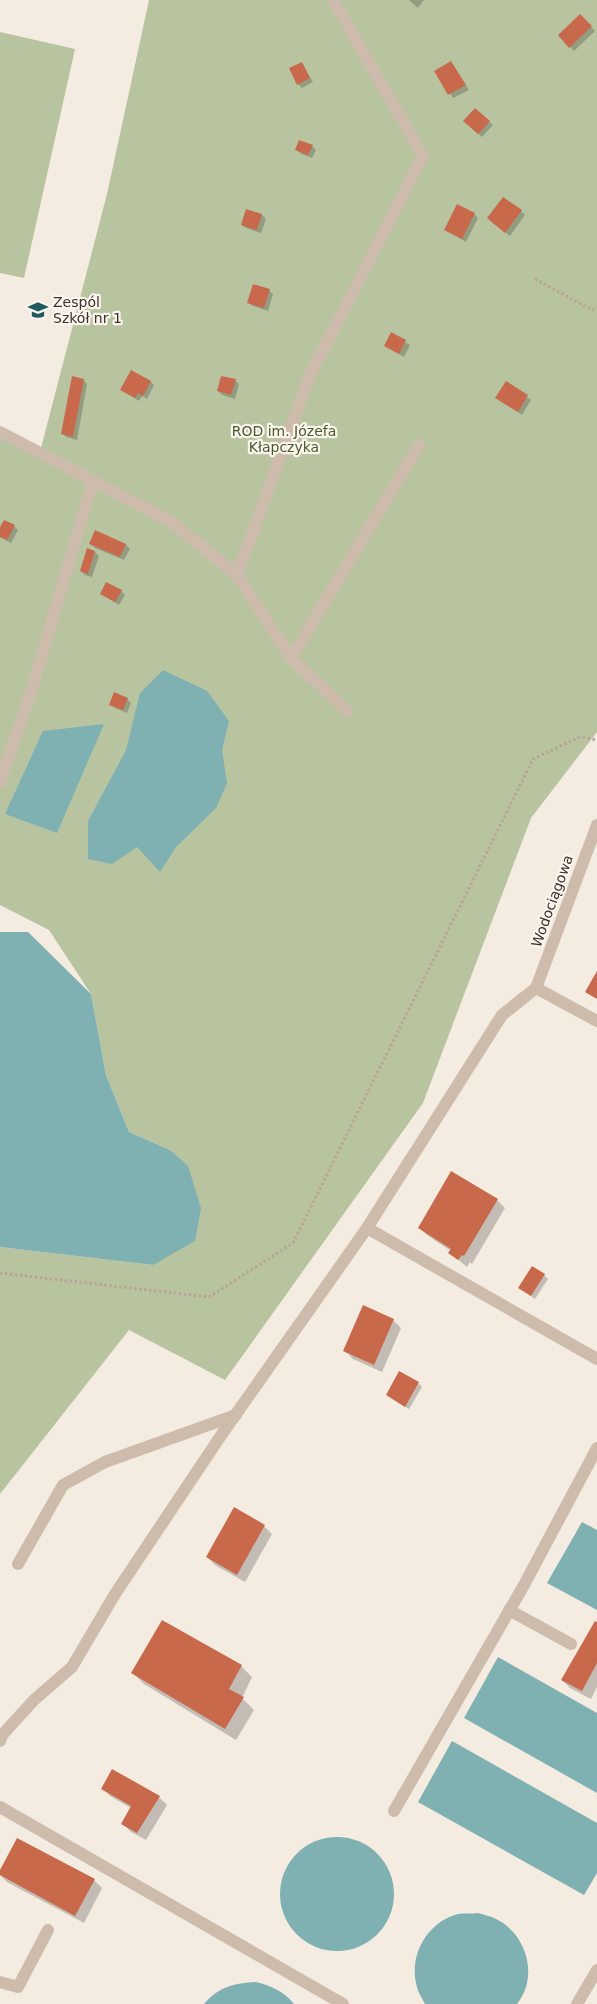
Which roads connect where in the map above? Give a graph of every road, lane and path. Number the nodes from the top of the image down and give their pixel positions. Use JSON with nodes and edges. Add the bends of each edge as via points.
{"nodes":[{"id":1,"x":333,"y":0,"type":"edge"},
{"id":2,"x":535,"y":279,"type":"dead end"},
{"id":3,"x":597,"y":307,"type":"edge"},
{"id":4,"x":0,"y":432,"type":"edge"},
{"id":5,"x":419,"y":445,"type":"dead end"},
{"id":6,"x":93,"y":481,"type":"junction"},
{"id":7,"x":237,"y":575,"type":"junction"},
{"id":8,"x":291,"y":658,"type":"junction"},
{"id":9,"x":347,"y":711,"type":"dead end"},
{"id":10,"x":597,"y":740,"type":"edge"},
{"id":11,"x":0,"y":782,"type":"edge"},
{"id":12,"x":597,"y":825,"type":"edge"},
{"id":13,"x":536,"y":988,"type":"junction"},
{"id":14,"x":597,"y":1021,"type":"edge"},
{"id":15,"x":367,"y":1228,"type":"junction"},
{"id":16,"x":0,"y":1273,"type":"edge"},
{"id":17,"x":597,"y":1359,"type":"edge"},
{"id":18,"x":236,"y":1415,"type":"junction"},
{"id":19,"x":597,"y":1448,"type":"edge"},
{"id":20,"x":18,"y":1564,"type":"dead end"},
{"id":21,"x":509,"y":1610,"type":"junction"},
{"id":22,"x":570,"y":1644,"type":"dead end"},
{"id":23,"x":0,"y":1741,"type":"edge"},
{"id":24,"x":0,"y":1807,"type":"edge"},
{"id":25,"x":394,"y":1811,"type":"dead end"},
{"id":26,"x":48,"y":1930,"type":"dead end"},
{"id":27,"x":596,"y":1974,"type":"edge"},
{"id":28,"x":0,"y":1982,"type":"edge"},
{"id":29,"x":343,"y":2004,"type":"edge"},
{"id":30,"x":577,"y":2004,"type":"edge"}],
"edges":[{"from":1,"to":7,"type":"street","via":[[423,156],[310,375]]},
{"from":2,"to":3,"type":"path","via":[[592,310]]},
{"from":4,"to":6,"type":"street"},
{"from":5,"to":8,"type":"street"},
{"from":6,"to":7,"type":"street","via":[[170,521]]},
{"from":6,"to":11,"type":"street","via":[[31,692]]},
{"from":7,"to":8,"type":"street"},
{"from":8,"to":9,"type":"street"},
{"from":10,"to":16,"type":"path","via":[[580,737],[533,759],[293,1243],[208,1297]]},
{"from":12,"to":13,"type":"street","name":"Wodociągowa"},
{"from":13,"to":14,"type":"street"},
{"from":13,"to":15,"type":"street","via":[[502,1015]]},
{"from":15,"to":17,"type":"street"},
{"from":15,"to":18,"type":"street"},
{"from":18,"to":20,"type":"street","via":[[105,1462],[63,1485]]},
{"from":18,"to":23,"type":"street","via":[[115,1594],[72,1667],[34,1700]]},
{"from":19,"to":21,"type":"street"},
{"from":21,"to":22,"type":"street"},
{"from":21,"to":25,"type":"street"},
{"from":24,"to":29,"type":"street"},
{"from":26,"to":28,"type":"street","via":[[18,1987]]},
{"from":27,"to":30,"type":"street"}]}
